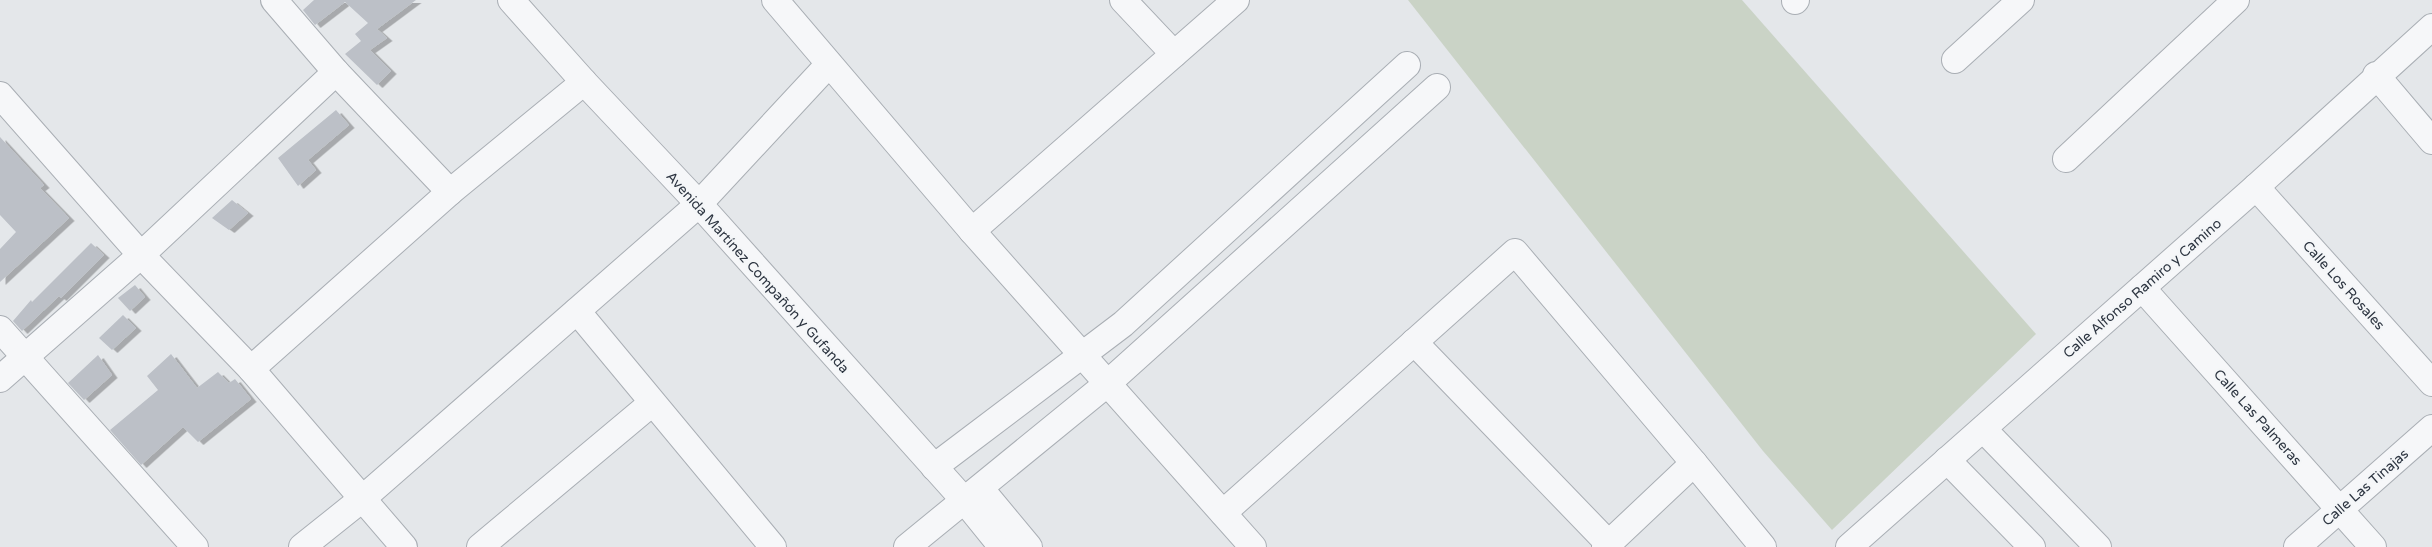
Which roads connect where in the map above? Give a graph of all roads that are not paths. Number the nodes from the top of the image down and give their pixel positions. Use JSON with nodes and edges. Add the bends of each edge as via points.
{"nodes":[{"id":1,"x":274,"y":0,"type":"edge"},
{"id":2,"x":511,"y":0,"type":"edge"},
{"id":3,"x":775,"y":0,"type":"edge"},
{"id":4,"x":1123,"y":0,"type":"edge"},
{"id":5,"x":1236,"y":0,"type":"edge"},
{"id":6,"x":2021,"y":0,"type":"edge"},
{"id":7,"x":2224,"y":4,"type":"edge"},
{"id":8,"x":2432,"y":27,"type":"edge"},
{"id":9,"x":1174,"y":54,"type":"junction"},
{"id":10,"x":1955,"y":60,"type":"dead end"},
{"id":11,"x":829,"y":64,"type":"junction"},
{"id":12,"x":1407,"y":65,"type":"dead end"},
{"id":13,"x":336,"y":72,"type":"junction"},
{"id":14,"x":2376,"y":75,"type":"junction"},
{"id":15,"x":584,"y":82,"type":"junction"},
{"id":16,"x":1437,"y":87,"type":"dead end"},
{"id":17,"x":0,"y":95,"type":"edge"},
{"id":18,"x":2432,"y":141,"type":"edge"},
{"id":19,"x":2066,"y":160,"type":"dead end"},
{"id":20,"x":2256,"y":187,"type":"junction"},
{"id":21,"x":450,"y":192,"type":"junction"},
{"id":22,"x":699,"y":204,"type":"junction"},
{"id":23,"x":972,"y":232,"type":"junction"},
{"id":24,"x":141,"y":255,"type":"junction"},
{"id":25,"x":2142,"y":288,"type":"junction"},
{"id":26,"x":577,"y":311,"type":"junction"},
{"id":27,"x":0,"y":329,"type":"edge"},
{"id":28,"x":1414,"y":342,"type":"junction"},
{"id":29,"x":1083,"y":356,"type":"junction"},
{"id":30,"x":24,"y":358,"type":"junction"},
{"id":31,"x":251,"y":369,"type":"junction"},
{"id":32,"x":0,"y":378,"type":"edge"},
{"id":33,"x":1108,"y":383,"type":"junction"},
{"id":34,"x":2432,"y":383,"type":"edge"},
{"id":35,"x":652,"y":402,"type":"junction"},
{"id":36,"x":1983,"y":428,"type":"junction"},
{"id":37,"x":2432,"y":428,"type":"edge"},
{"id":38,"x":1947,"y":460,"type":"junction"},
{"id":39,"x":1694,"y":463,"type":"junction"},
{"id":40,"x":934,"y":467,"type":"junction"},
{"id":41,"x":972,"y":494,"type":"junction"},
{"id":42,"x":362,"y":499,"type":"junction"},
{"id":43,"x":2340,"y":509,"type":"junction"},
{"id":44,"x":1223,"y":513,"type":"junction"},
{"id":45,"x":334,"y":536,"type":"edge"},
{"id":46,"x":1607,"y":545,"type":"edge"},
{"id":47,"x":195,"y":547,"type":"edge"},
{"id":48,"x":302,"y":547,"type":"edge"},
{"id":49,"x":404,"y":547,"type":"edge"},
{"id":50,"x":480,"y":547,"type":"edge"},
{"id":51,"x":773,"y":547,"type":"edge"},
{"id":52,"x":907,"y":547,"type":"edge"},
{"id":53,"x":1002,"y":547,"type":"edge"},
{"id":54,"x":1029,"y":547,"type":"edge"},
{"id":55,"x":1252,"y":547,"type":"edge"},
{"id":56,"x":1763,"y":547,"type":"edge"},
{"id":57,"x":1849,"y":547,"type":"edge"},
{"id":58,"x":2032,"y":547,"type":"edge"},
{"id":59,"x":2098,"y":547,"type":"edge"},
{"id":60,"x":2297,"y":547,"type":"edge"},
{"id":61,"x":2373,"y":547,"type":"edge"}],
"edges":[{"from":1,"to":13,"type":"street"},
{"from":2,"to":15,"type":"street","name":"Avenida Martínez Compañón y Gufanda"},
{"from":3,"to":11,"type":"street"},
{"from":4,"to":9,"type":"street"},
{"from":5,"to":9,"type":"street"},
{"from":6,"to":10,"type":"street"},
{"from":7,"to":19,"type":"street"},
{"from":8,"to":14,"type":"street","name":"Calle Alfonso Ramiro y Camino"},
{"from":9,"to":23,"type":"street"},
{"from":11,"to":22,"type":"street"},
{"from":11,"to":23,"type":"street"},
{"from":12,"to":29,"type":"street","via":[[1131,318]]},
{"from":13,"to":21,"type":"street"},
{"from":13,"to":24,"type":"street"},
{"from":14,"to":18,"type":"street"},
{"from":14,"to":20,"type":"street","name":"Calle Alfonso Ramiro y Camino"},
{"from":15,"to":21,"type":"street"},
{"from":15,"to":22,"type":"street","name":"Avenida Martínez Compañón y Gufanda"},
{"from":16,"to":33,"type":"street"},
{"from":17,"to":24,"type":"street"},
{"from":20,"to":25,"type":"street","name":"Calle Alfonso Ramiro y Camino"},
{"from":20,"to":34,"type":"street","name":"Calle Los Rosales"},
{"from":21,"to":31,"type":"street"},
{"from":22,"to":26,"type":"street"},
{"from":22,"to":40,"type":"street","name":"Avenida Martínez Compañón y Gufanda"},
{"from":23,"to":29,"type":"street"},
{"from":24,"to":30,"type":"street"},
{"from":24,"to":31,"type":"street"},
{"from":25,"to":36,"type":"street","name":"Calle Alfonso Ramiro y Camino"},
{"from":25,"to":43,"type":"street","name":"Calle Las Palmeras"},
{"from":26,"to":35,"type":"street"},
{"from":26,"to":42,"type":"street"},
{"from":27,"to":30,"type":"street"},
{"from":28,"to":39,"type":"street","via":[[1515,252]]},
{"from":28,"to":44,"type":"street"},
{"from":28,"to":46,"type":"street"},
{"from":29,"to":33,"type":"street"},
{"from":29,"to":40,"type":"street"},
{"from":30,"to":32,"type":"street"},
{"from":30,"to":47,"type":"street"},
{"from":31,"to":42,"type":"street"},
{"from":33,"to":41,"type":"street"},
{"from":33,"to":44,"type":"street"},
{"from":35,"to":50,"type":"street"},
{"from":35,"to":51,"type":"street"},
{"from":36,"to":38,"type":"street","name":"Calle Alfonso Ramiro y Camino"},
{"from":36,"to":59,"type":"street"},
{"from":37,"to":43,"type":"street","name":"Calle Las Tinajas"},
{"from":38,"to":57,"type":"street","name":"Calle Alfonso Ramiro y Camino"},
{"from":38,"to":58,"type":"street"},
{"from":39,"to":46,"type":"street"},
{"from":39,"to":56,"type":"street"},
{"from":40,"to":41,"type":"street","name":"Avenida Martínez Compañón y Gufanda"},
{"from":41,"to":52,"type":"street"},
{"from":41,"to":53,"type":"street","name":"Avenida Martínez Compañón y Gufanda"},
{"from":41,"to":54,"type":"street","name":"Avenida Martínez Compañón y Gufanda"},
{"from":42,"to":45,"type":"street"},
{"from":42,"to":49,"type":"street"},
{"from":43,"to":60,"type":"street","name":"Calle Las Tinajas"},
{"from":43,"to":61,"type":"street","name":"Calle Las Palmeras"},
{"from":44,"to":55,"type":"street"},
{"from":45,"to":48,"type":"street"}]}
